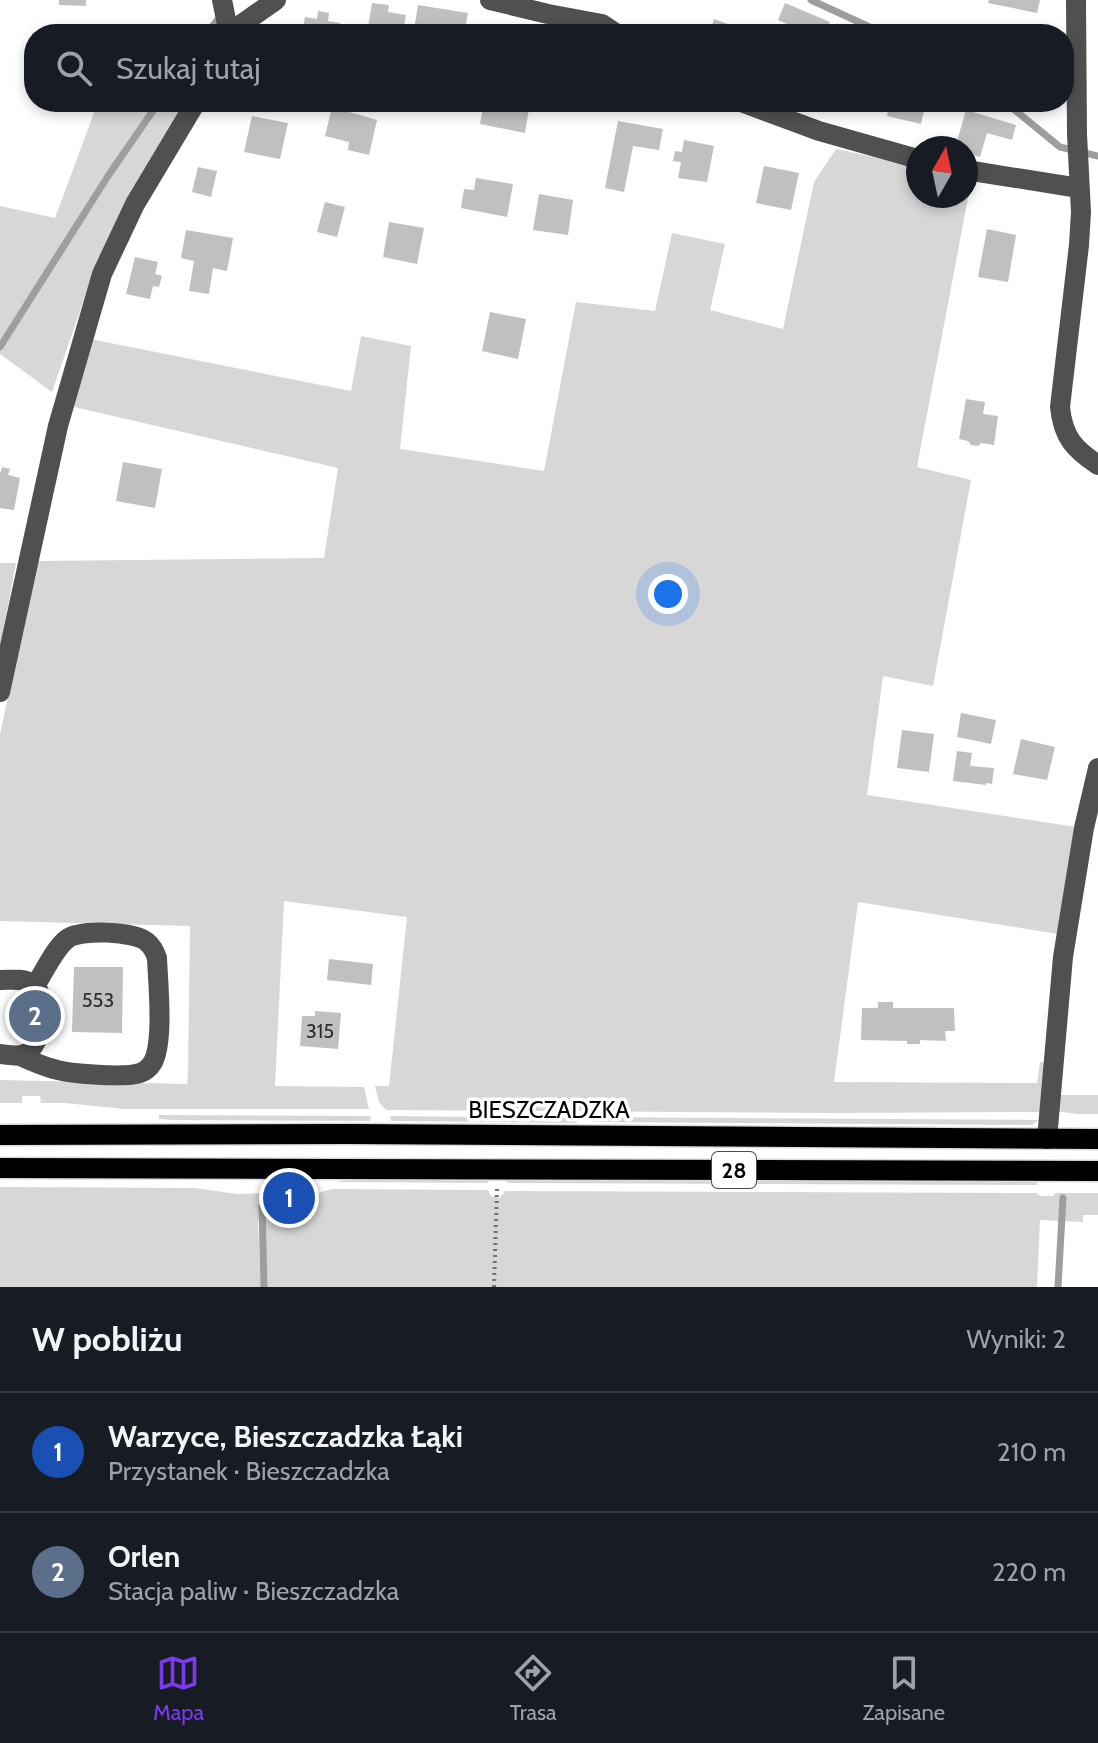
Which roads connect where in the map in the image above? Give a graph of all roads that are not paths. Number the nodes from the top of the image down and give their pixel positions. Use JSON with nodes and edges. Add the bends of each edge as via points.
{"nodes":[{"id":1,"x":222,"y":0,"type":"edge"},
{"id":2,"x":276,"y":0,"type":"edge"},
{"id":3,"x":490,"y":0,"type":"edge"},
{"id":4,"x":1076,"y":0,"type":"edge"},
{"id":5,"x":227,"y":24,"type":"edge"},
{"id":6,"x":241,"y":24,"type":"edge"},
{"id":7,"x":602,"y":24,"type":"edge"},
{"id":8,"x":190,"y":112,"type":"edge"},
{"id":9,"x":768,"y":112,"type":"edge"},
{"id":10,"x":906,"y":156,"type":"edge"},
{"id":11,"x":978,"y":172,"type":"edge"},
{"id":12,"x":1079,"y":188,"type":"junction"},
{"id":13,"x":1098,"y":465,"type":"edge"},
{"id":14,"x":0,"y":692,"type":"edge"},
{"id":15,"x":1098,"y":768,"type":"edge"},
{"id":16,"x":0,"y":980,"type":"edge"},
{"id":17,"x":35,"y":986,"type":"junction"},
{"id":18,"x":10,"y":1055,"type":"edge"},
{"id":19,"x":0,"y":1135,"type":"edge"},
{"id":20,"x":1047,"y":1139,"type":"junction"},
{"id":21,"x":1098,"y":1139,"type":"edge"},
{"id":22,"x":0,"y":1168,"type":"edge"},
{"id":23,"x":1098,"y":1171,"type":"edge"}],
"edges":[{"from":1,"to":5,"type":"street"},
{"from":2,"to":6,"type":"street"},
{"from":3,"to":7,"type":"street"},
{"from":4,"to":12,"type":"street"},
{"from":8,"to":14,"type":"street","via":[[135,204],[102,274],[58,426]]},
{"from":9,"to":10,"type":"street"},
{"from":11,"to":12,"type":"street"},
{"from":12,"to":13,"type":"street","via":[[1079,245],[1060,407],[1072,444]]},
{"from":15,"to":20,"type":"street","via":[[1063,957]]},
{"from":16,"to":17,"type":"street"},
{"from":17,"to":18,"type":"street","via":[[43,1000],[39,1036],[27,1054]]},
{"from":17,"to":18,"type":"street","via":[[60,947],[76,934],[122,933],[147,941],[157,958],[157,1052],[153,1063],[137,1075],[57,1070]]},
{"from":19,"to":20,"type":"main road","name":"BIESZCZADZKA","number":"28"},
{"from":20,"to":21,"type":"main road","name":"BIESZCZADZKA","number":"28"},
{"from":22,"to":23,"type":"main road","number":"28"}]}
